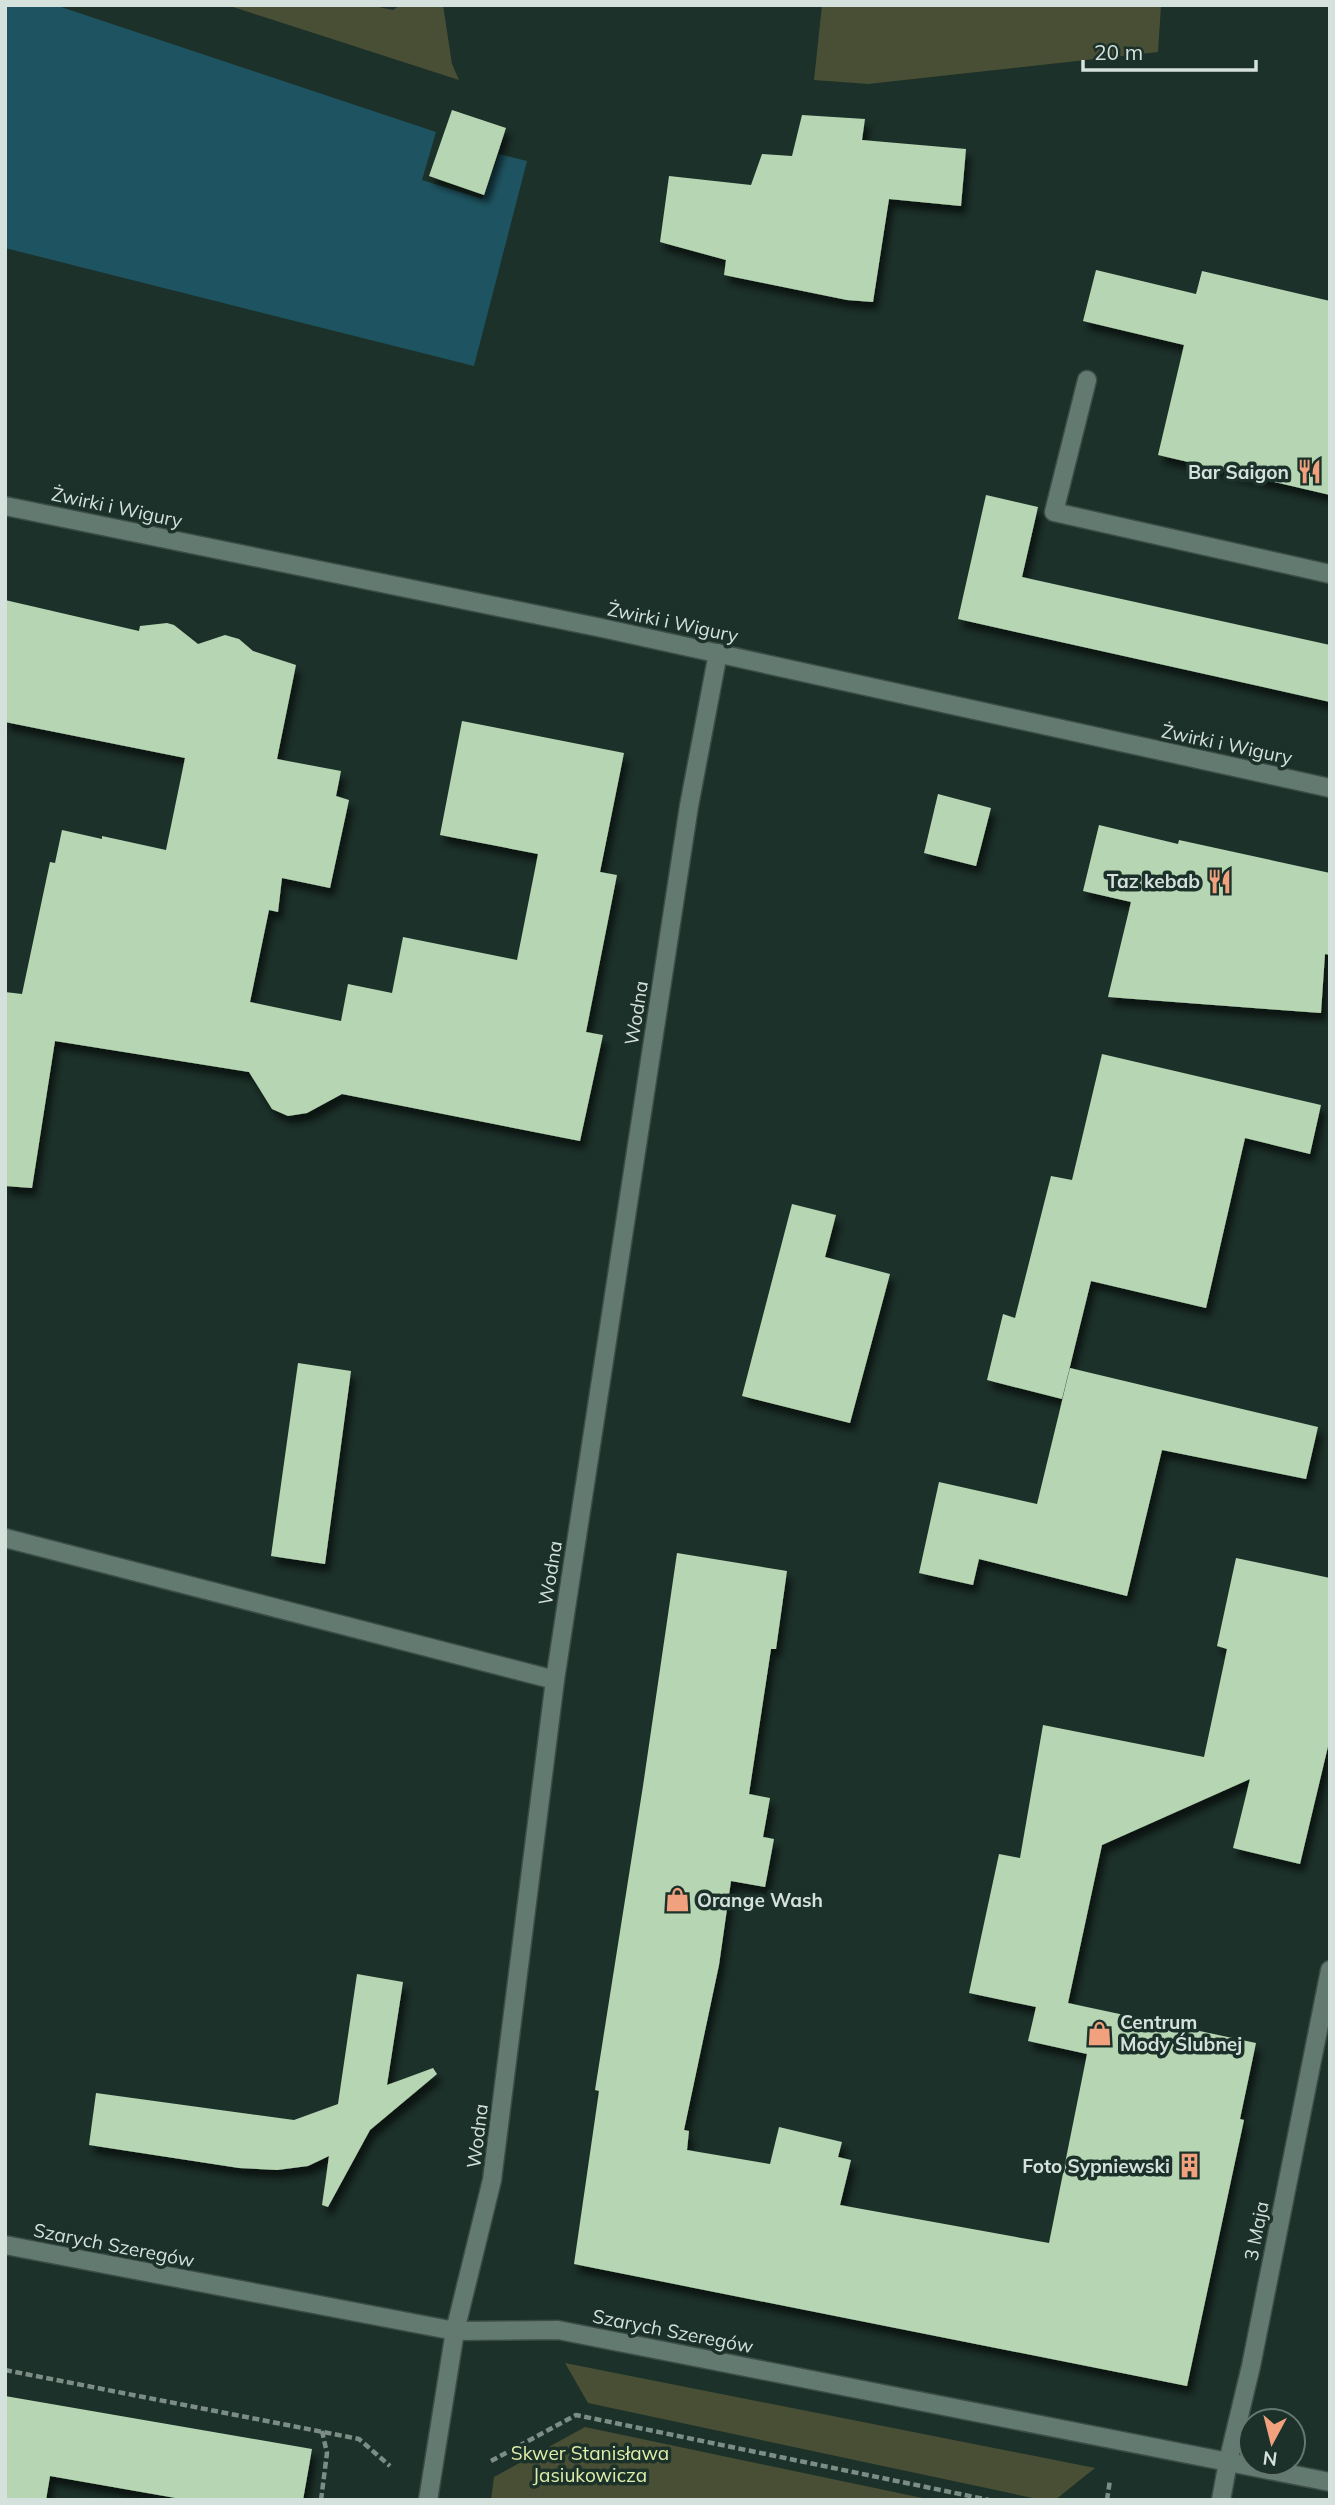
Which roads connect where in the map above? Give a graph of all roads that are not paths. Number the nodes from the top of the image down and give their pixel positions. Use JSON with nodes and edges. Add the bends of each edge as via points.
{"nodes":[{"id":1,"x":1087,"y":380,"type":"dead end"},
{"id":2,"x":5,"y":506,"type":"edge"},
{"id":3,"x":1330,"y":574,"type":"edge"},
{"id":4,"x":718,"y":653,"type":"junction"},
{"id":5,"x":1330,"y":788,"type":"edge"},
{"id":6,"x":5,"y":1538,"type":"edge"},
{"id":7,"x":555,"y":1680,"type":"junction"},
{"id":8,"x":1330,"y":1970,"type":"edge"},
{"id":9,"x":5,"y":2245,"type":"edge"},
{"id":10,"x":455,"y":2331,"type":"junction"},
{"id":11,"x":1228,"y":2462,"type":"junction"},
{"id":12,"x":1330,"y":2482,"type":"edge"},
{"id":13,"x":428,"y":2500,"type":"edge"},
{"id":14,"x":1221,"y":2500,"type":"edge"}],
"edges":[{"from":1,"to":3,"type":"street","via":[[1054,512]]},
{"from":2,"to":4,"type":"street","name":"Żwirki i Wigury"},
{"from":4,"to":5,"type":"street","name":"Żwirki i Wigury"},
{"from":4,"to":7,"type":"street","name":"Wodna","via":[[689,807]]},
{"from":6,"to":7,"type":"street"},
{"from":7,"to":10,"type":"street","name":"Wodna","via":[[492,2180]]},
{"from":8,"to":11,"type":"street","name":"3 Maja"},
{"from":9,"to":10,"type":"street","name":"Szarych Szeregów"},
{"from":10,"to":11,"type":"street","name":"Szarych Szeregów","via":[[558,2330]]},
{"from":10,"to":13,"type":"street","name":"Wodna"},
{"from":11,"to":12,"type":"street","name":"Szarych Szeregów"},
{"from":11,"to":14,"type":"street","name":"3 Maja"}]}
